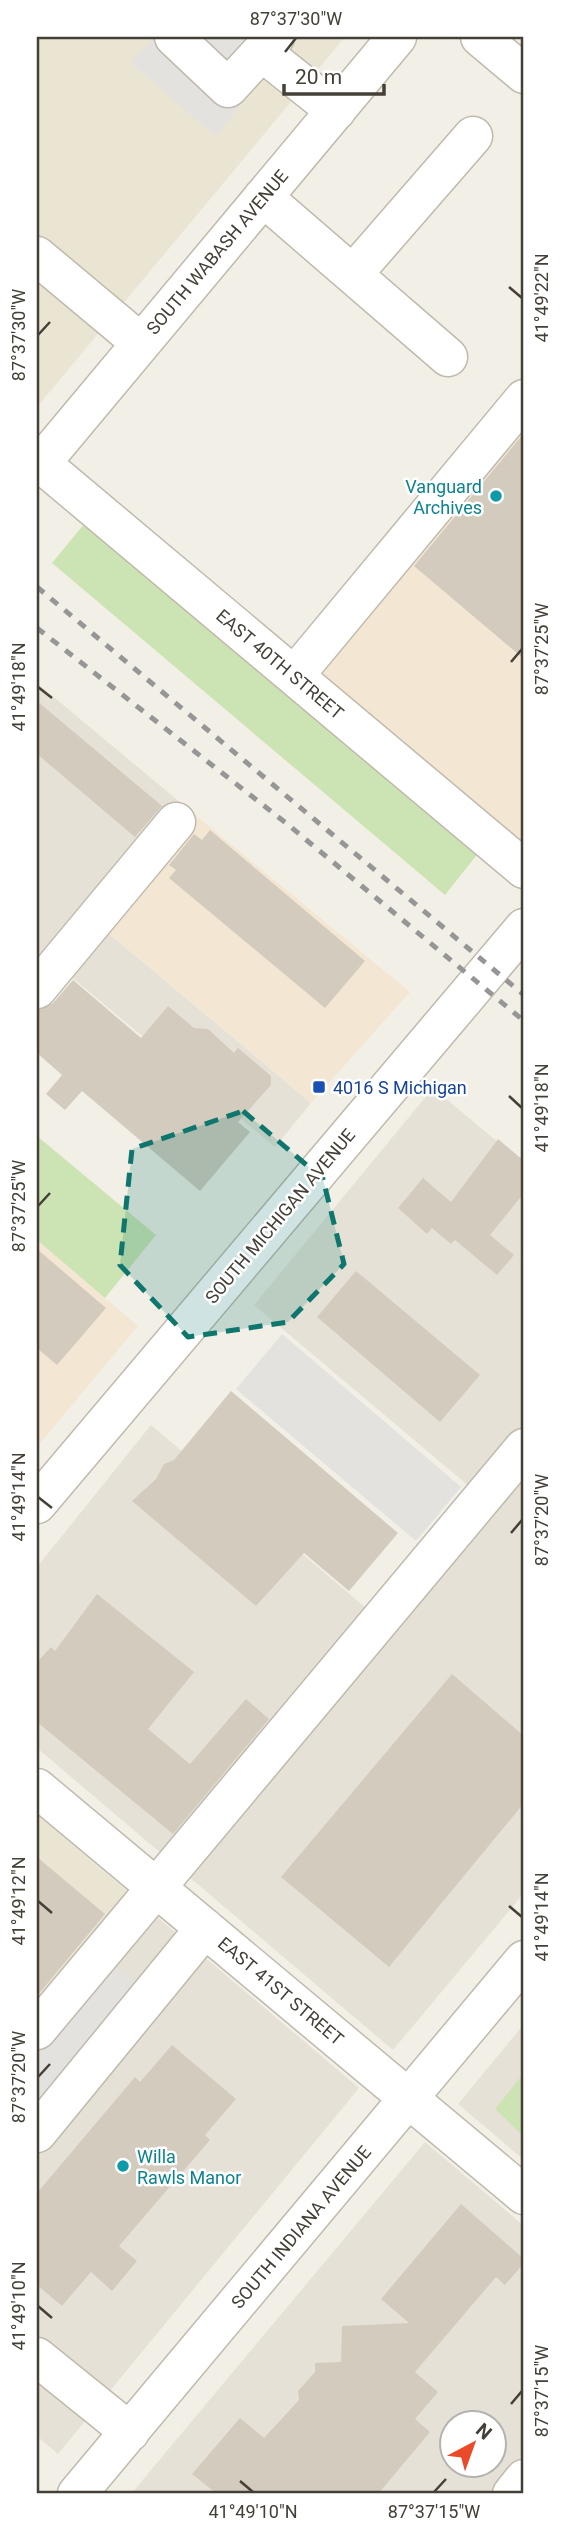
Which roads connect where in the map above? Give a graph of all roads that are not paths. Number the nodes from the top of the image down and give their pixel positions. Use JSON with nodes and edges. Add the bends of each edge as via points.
{"nodes":[{"id":1,"x":174,"y":37,"type":"edge"},
{"id":2,"x":397,"y":37,"type":"edge"},
{"id":3,"x":480,"y":37,"type":"edge"},
{"id":4,"x":269,"y":44,"type":"edge"},
{"id":5,"x":524,"y":74,"type":"edge"},
{"id":6,"x":335,"y":111,"type":"junction"},
{"id":7,"x":473,"y":136,"type":"dead end"},
{"id":8,"x":263,"y":197,"type":"junction"},
{"id":9,"x":37,"y":256,"type":"edge"},
{"id":10,"x":353,"y":274,"type":"junction"},
{"id":11,"x":141,"y":343,"type":"junction"},
{"id":12,"x":449,"y":358,"type":"dead end"},
{"id":13,"x":524,"y":399,"type":"edge"},
{"id":14,"x":38,"y":464,"type":"edge"},
{"id":15,"x":294,"y":676,"type":"junction"},
{"id":16,"x":176,"y":822,"type":"dead end"},
{"id":17,"x":524,"y":869,"type":"edge"},
{"id":18,"x":524,"y":928,"type":"edge"},
{"id":19,"x":37,"y":989,"type":"edge"},
{"id":20,"x":524,"y":1448,"type":"edge"},
{"id":21,"x":37,"y":1504,"type":"edge"},
{"id":22,"x":37,"y":1788,"type":"edge"},
{"id":23,"x":156,"y":1888,"type":"junction"},
{"id":24,"x":205,"y":1928,"type":"junction"},
{"id":25,"x":524,"y":1960,"type":"edge"},
{"id":26,"x":37,"y":2030,"type":"edge"},
{"id":27,"x":408,"y":2098,"type":"junction"},
{"id":28,"x":37,"y":2133,"type":"edge"},
{"id":29,"x":524,"y":2195,"type":"edge"},
{"id":30,"x":37,"y":2357,"type":"edge"},
{"id":31,"x":130,"y":2432,"type":"junction"},
{"id":32,"x":524,"y":2479,"type":"edge"},
{"id":33,"x":77,"y":2494,"type":"edge"},
{"id":34,"x":512,"y":2494,"type":"edge"}],
"edges":[{"from":1,"to":4,"type":"street","via":[[228,88]]},
{"from":2,"to":6,"type":"street","name":"SOUTH WABASH AVENUE"},
{"from":3,"to":5,"type":"street"},
{"from":4,"to":6,"type":"street"},
{"from":6,"to":8,"type":"street","name":"SOUTH WABASH AVENUE"},
{"from":7,"to":10,"type":"street"},
{"from":8,"to":10,"type":"street"},
{"from":8,"to":11,"type":"street","name":"SOUTH WABASH AVENUE"},
{"from":9,"to":11,"type":"street"},
{"from":10,"to":12,"type":"street"},
{"from":11,"to":14,"type":"street","name":"SOUTH WABASH AVENUE"},
{"from":13,"to":15,"type":"street"},
{"from":14,"to":15,"type":"street","name":"EAST 40TH STREET"},
{"from":15,"to":17,"type":"street","name":"EAST 40TH STREET"},
{"from":16,"to":19,"type":"street"},
{"from":18,"to":21,"type":"street","name":"SOUTH MICHIGAN AVENUE"},
{"from":20,"to":23,"type":"street"},
{"from":22,"to":23,"type":"street","name":"EAST 41ST STREET"},
{"from":23,"to":24,"type":"street","name":"EAST 41ST STREET"},
{"from":23,"to":26,"type":"street"},
{"from":24,"to":27,"type":"street","name":"EAST 41ST STREET"},
{"from":24,"to":28,"type":"street"},
{"from":25,"to":27,"type":"street","name":"SOUTH INDIANA AVENUE"},
{"from":27,"to":29,"type":"street","name":"EAST 41ST STREET"},
{"from":27,"to":31,"type":"street","name":"SOUTH INDIANA AVENUE"},
{"from":30,"to":31,"type":"street"},
{"from":31,"to":33,"type":"street","name":"SOUTH INDIANA AVENUE"},
{"from":32,"to":34,"type":"street"}]}
